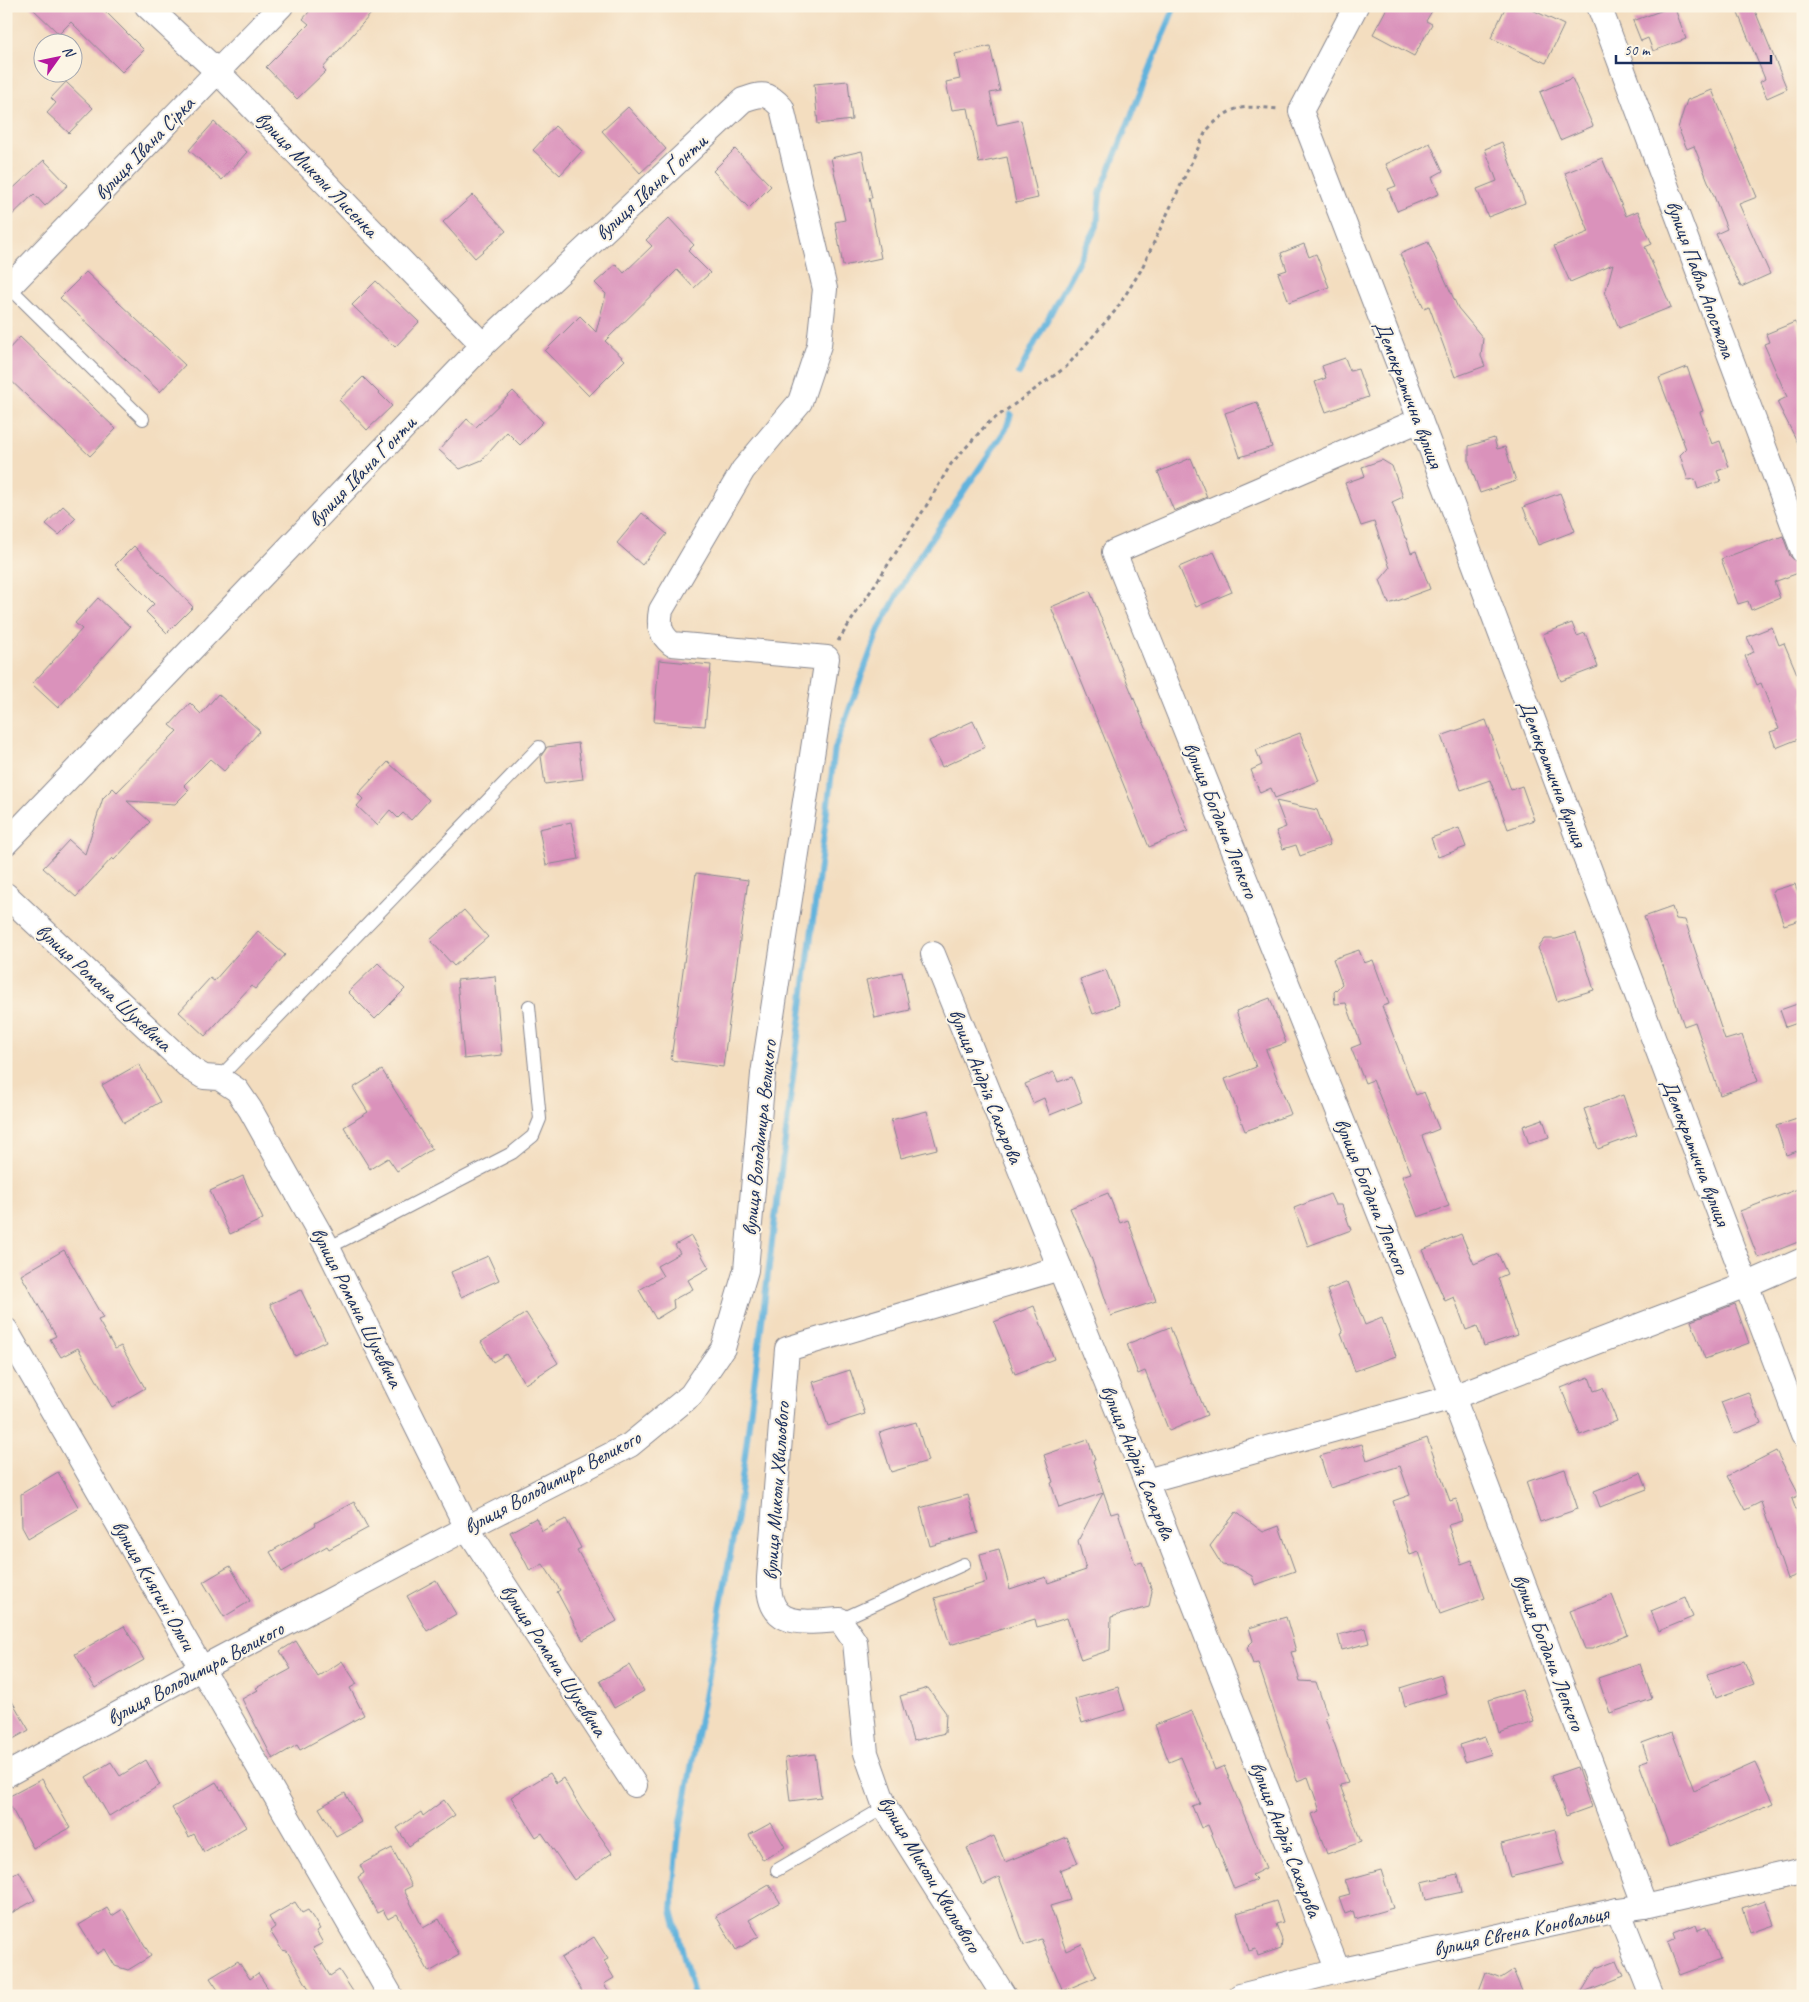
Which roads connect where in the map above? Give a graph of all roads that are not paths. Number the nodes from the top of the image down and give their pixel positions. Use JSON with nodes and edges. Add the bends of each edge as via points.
{"nodes":[{"id":1,"x":147,"y":6,"type":"edge"},
{"id":2,"x":282,"y":6,"type":"edge"},
{"id":3,"x":1356,"y":6,"type":"edge"},
{"id":4,"x":1599,"y":6,"type":"edge"},
{"id":5,"x":218,"y":72,"type":"junction"},
{"id":6,"x":8,"y":288,"type":"edge"},
{"id":7,"x":483,"y":345,"type":"junction"},
{"id":8,"x":143,"y":419,"type":"dead end"},
{"id":9,"x":1420,"y":420,"type":"junction"},
{"id":10,"x":1803,"y":551,"type":"edge"},
{"id":11,"x":827,"y":658,"type":"joint"},
{"id":12,"x":539,"y":747,"type":"dead end"},
{"id":13,"x":6,"y":843,"type":"edge"},
{"id":14,"x":6,"y":895,"type":"edge"},
{"id":15,"x":933,"y":954,"type":"dead end"},
{"id":16,"x":529,"y":1006,"type":"dead end"},
{"id":17,"x":219,"y":1078,"type":"junction"},
{"id":18,"x":328,"y":1248,"type":"junction"},
{"id":19,"x":1803,"y":1260,"type":"edge"},
{"id":20,"x":1060,"y":1268,"type":"junction"},
{"id":21,"x":1746,"y":1285,"type":"junction"},
{"id":22,"x":6,"y":1330,"type":"edge"},
{"id":23,"x":1453,"y":1397,"type":"junction"},
{"id":24,"x":1803,"y":1435,"type":"edge"},
{"id":25,"x":1146,"y":1481,"type":"junction"},
{"id":26,"x":467,"y":1528,"type":"junction"},
{"id":27,"x":964,"y":1564,"type":"dead end"},
{"id":28,"x":840,"y":1620,"type":"junction"},
{"id":29,"x":202,"y":1668,"type":"junction"},
{"id":30,"x":6,"y":1775,"type":"edge"},
{"id":31,"x":635,"y":1784,"type":"dead end"},
{"id":32,"x":885,"y":1807,"type":"junction"},
{"id":33,"x":777,"y":1870,"type":"dead end"},
{"id":34,"x":1803,"y":1870,"type":"edge"},
{"id":35,"x":1645,"y":1906,"type":"junction"},
{"id":36,"x":1618,"y":1910,"type":"junction"},
{"id":37,"x":1338,"y":1971,"type":"junction"},
{"id":38,"x":391,"y":1996,"type":"edge"},
{"id":39,"x":1004,"y":1996,"type":"edge"},
{"id":40,"x":1240,"y":1996,"type":"edge"},
{"id":41,"x":1652,"y":1996,"type":"edge"}],
"edges":[{"from":1,"to":5,"type":"street","name":"вулиця Миколи Лисенка"},
{"from":2,"to":5,"type":"street","name":"вулиця Івана Сірка"},
{"from":3,"to":9,"type":"street","name":"Демократична вулиця","via":[[1301,111]]},
{"from":4,"to":10,"type":"street","name":"вулиця Павла Апостола"},
{"from":5,"to":6,"type":"street","name":"вулиця Івана Сірка"},
{"from":5,"to":7,"type":"street","name":"вулиця Миколи Лисенка"},
{"from":6,"to":8,"type":"lane"},
{"from":7,"to":11,"type":"street","name":"вулиця Івана Ґонти","via":[[743,100],[758,94],[773,98],[782,108],[825,288],[819,345],[800,402],[743,470],[661,610],[658,625],[672,644]]},
{"from":7,"to":13,"type":"street","name":"вулиця Івана Ґонти"},
{"from":9,"to":21,"type":"street","name":"Демократична вулиця"},
{"from":9,"to":23,"type":"street","name":"вулиця Богдана Лепкого","via":[[1114,552]]},
{"from":11,"to":26,"type":"street","name":"вулиця Володимира Великого","via":[[763,1074],[746,1270],[722,1348],[691,1395],[630,1445]]},
{"from":12,"to":17,"type":"lane"},
{"from":14,"to":17,"type":"street","name":"вулиця Романа Шухевича","via":[[191,1069],[204,1076]]},
{"from":15,"to":20,"type":"street","name":"вулиця Андрія Сахарова"},
{"from":16,"to":18,"type":"lane","via":[[540,1119],[533,1136],[512,1153]]},
{"from":17,"to":18,"type":"street","name":"вулиця Романа Шухевича","via":[[237,1090],[250,1109]]},
{"from":18,"to":26,"type":"street","name":"вулиця Романа Шухевича"},
{"from":19,"to":21,"type":"street"},
{"from":20,"to":25,"type":"street","name":"вулиця Андрія Сахарова"},
{"from":20,"to":28,"type":"street","name":"вулиця Миколи Хвильового","via":[[787,1349],[768,1596],[777,1613],[794,1621]]},
{"from":21,"to":23,"type":"street"},
{"from":21,"to":24,"type":"street","name":"Демократична вулиця"},
{"from":22,"to":29,"type":"street","name":"вулиця Княгині Ольги"},
{"from":23,"to":25,"type":"street"},
{"from":23,"to":35,"type":"street","name":"вулиця Богдана Лепкого"},
{"from":25,"to":37,"type":"street","name":"вулиця Андрія Сахарова"},
{"from":26,"to":29,"type":"street","name":"вулиця Володимира Великого"},
{"from":26,"to":31,"type":"street","name":"вулиця Романа Шухевича"},
{"from":27,"to":28,"type":"lane"},
{"from":28,"to":32,"type":"street","name":"вулиця Миколи Хвильового","via":[[855,1642],[866,1753]]},
{"from":29,"to":30,"type":"street","name":"вулиця Володимира Великого"},
{"from":29,"to":38,"type":"street","name":"вулиця Княгині Ольги"},
{"from":32,"to":33,"type":"lane"},
{"from":32,"to":39,"type":"street","name":"вулиця Миколи Хвильового"},
{"from":34,"to":35,"type":"street","name":"вулиця Євгена Коновальця"},
{"from":35,"to":36,"type":"street","name":"вулиця Євгена Коновальця"},
{"from":36,"to":37,"type":"street","name":"вулиця Євгена Коновальця"},
{"from":36,"to":41,"type":"street"},
{"from":37,"to":40,"type":"street","name":"вулиця Євгена Коновальця"}]}
